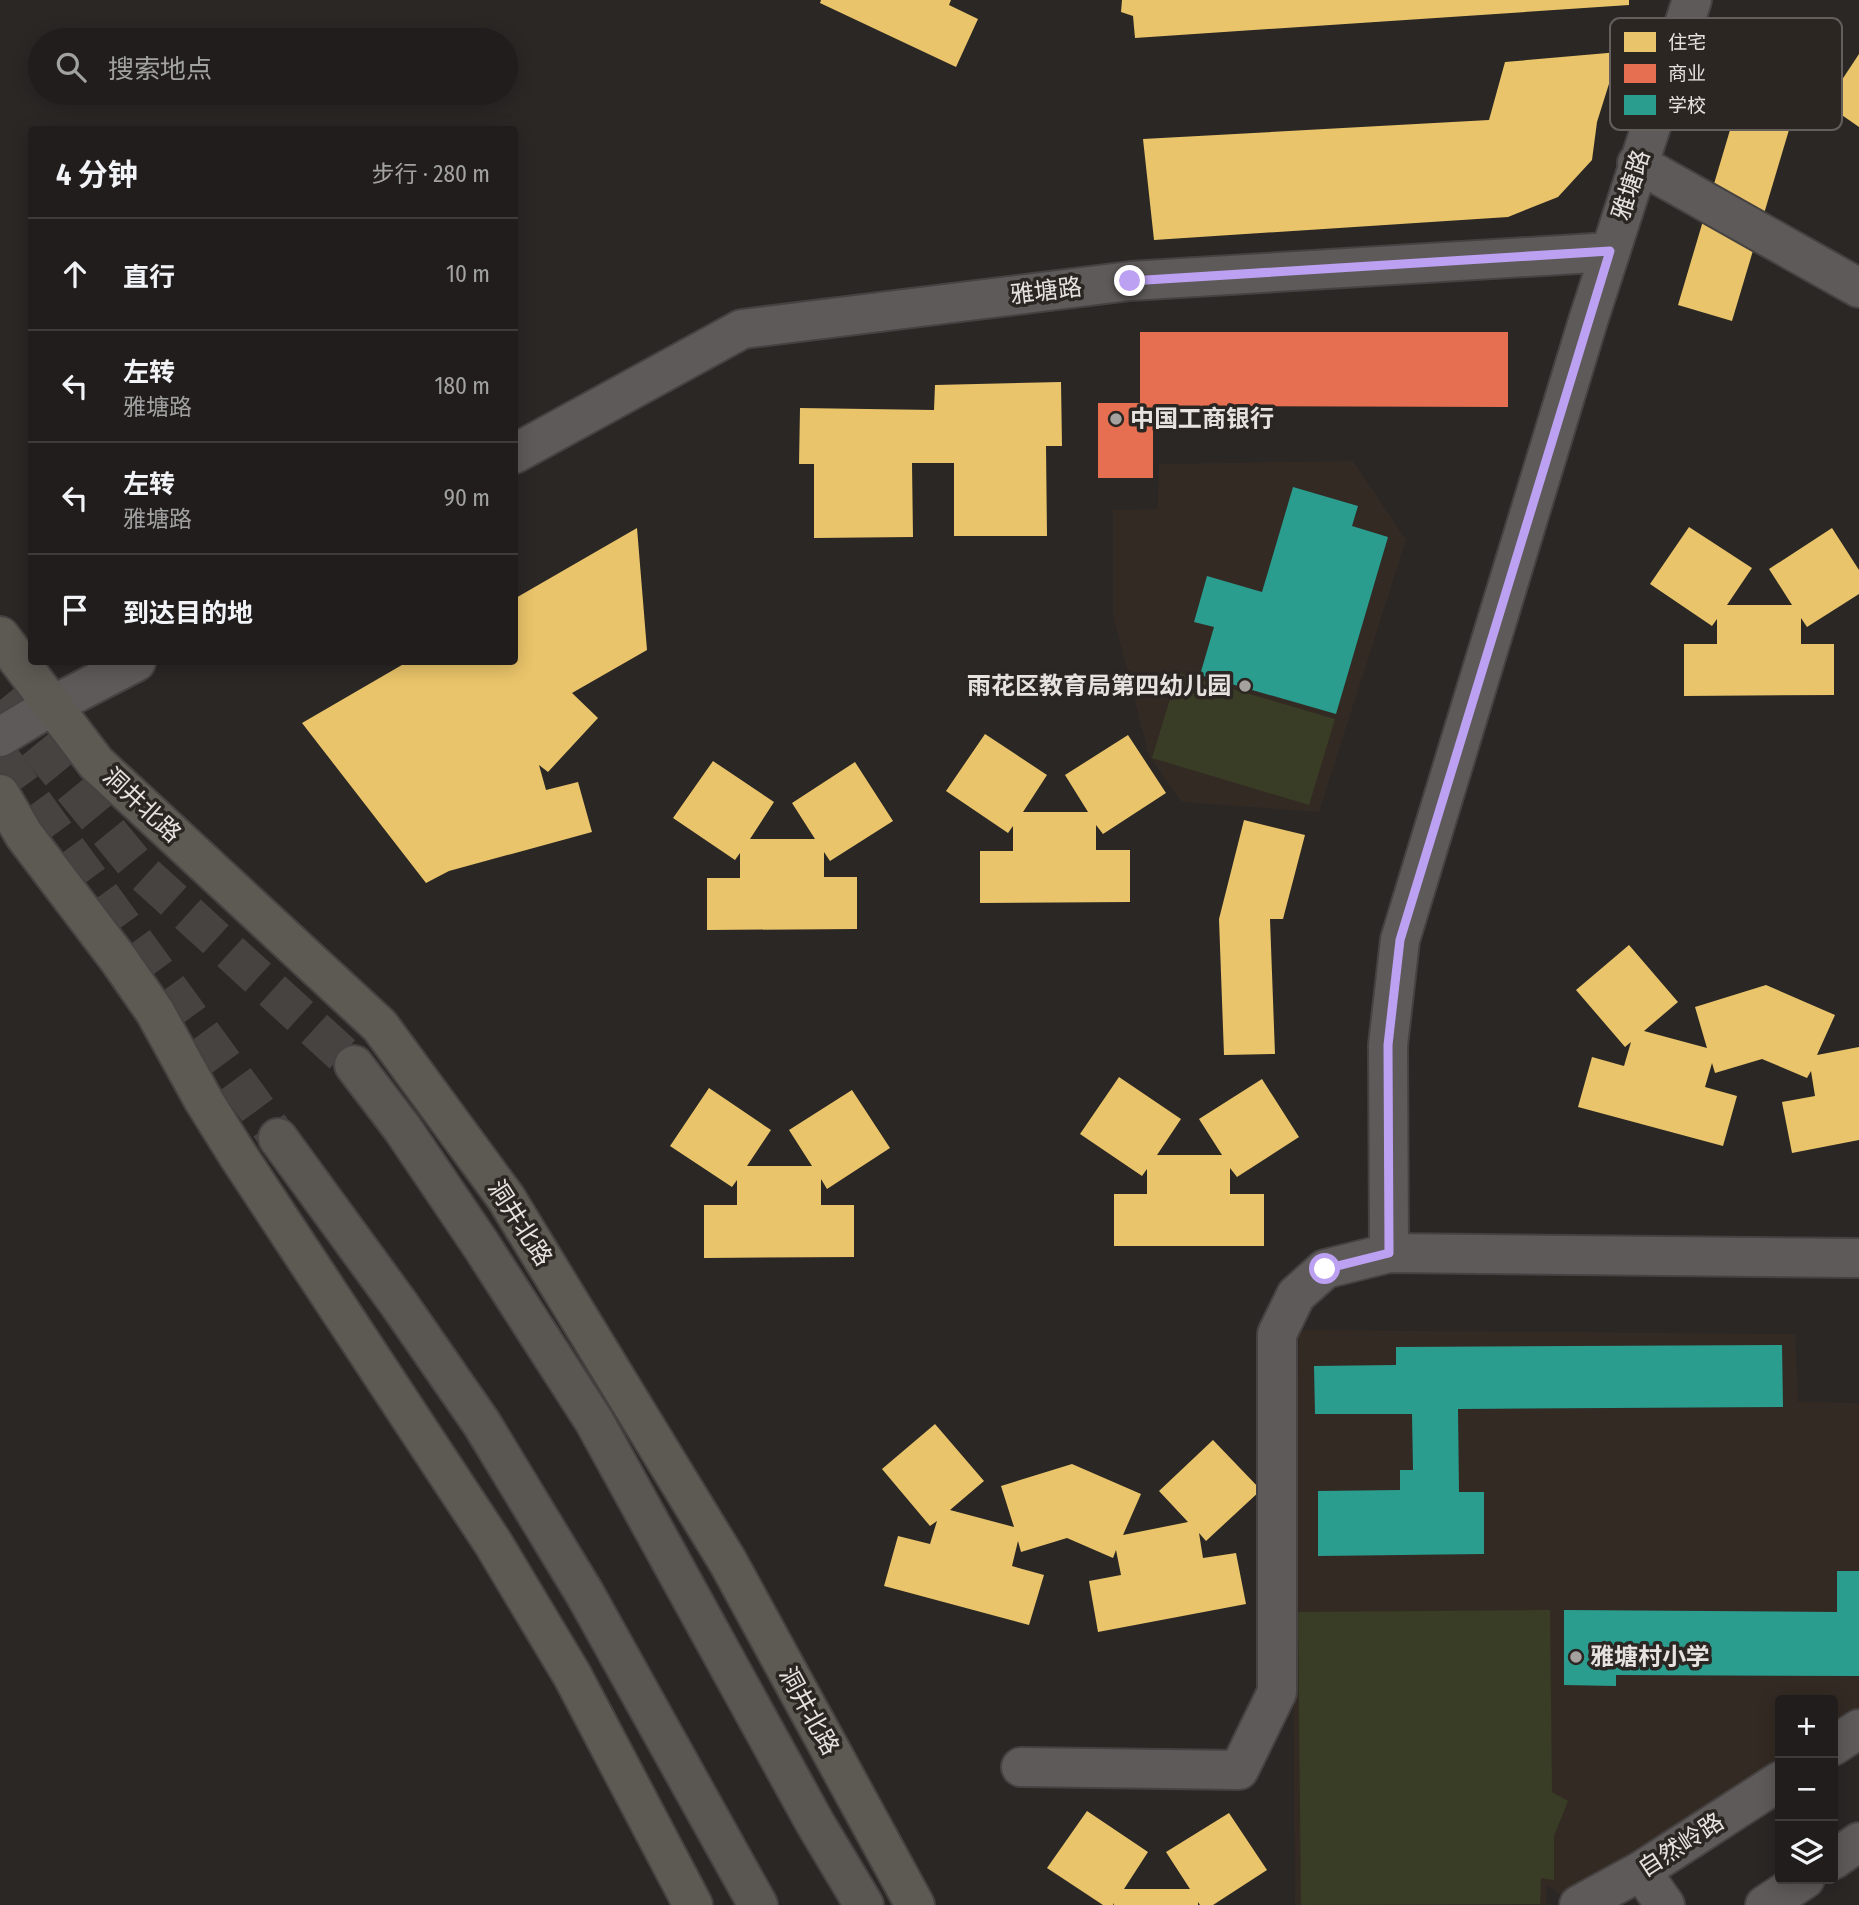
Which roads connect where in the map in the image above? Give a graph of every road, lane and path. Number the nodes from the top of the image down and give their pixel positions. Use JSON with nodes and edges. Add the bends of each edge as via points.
{"nodes":[{"id":1,"x":1692,"y":0,"type":"edge"},
{"id":2,"x":1686,"y":18,"type":"edge"},
{"id":3,"x":1648,"y":130,"type":"edge"},
{"id":4,"x":1637,"y":163,"type":"junction"},
{"id":5,"x":1610,"y":251,"type":"junction"},
{"id":6,"x":1859,"y":288,"type":"edge"},
{"id":7,"x":518,"y":452,"type":"edge"},
{"id":8,"x":0,"y":636,"type":"edge"},
{"id":9,"x":130,"y":665,"type":"edge"},
{"id":10,"x":52,"y":705,"type":"junction"},
{"id":11,"x":0,"y":737,"type":"edge"},
{"id":12,"x":0,"y":794,"type":"edge"},
{"id":13,"x":354,"y":1065,"type":"tunnel mouth"},
{"id":14,"x":278,"y":1138,"type":"tunnel mouth"},
{"id":15,"x":1389,"y":1253,"type":"junction"},
{"id":16,"x":1859,"y":1258,"type":"edge"},
{"id":17,"x":1859,"y":1730,"type":"edge"},
{"id":18,"x":1838,"y":1743,"type":"edge"},
{"id":19,"x":1021,"y":1767,"type":"dead end"},
{"id":20,"x":1775,"y":1784,"type":"edge"},
{"id":21,"x":1859,"y":1842,"type":"edge"},
{"id":22,"x":1838,"y":1857,"type":"edge"},
{"id":23,"x":1641,"y":1871,"type":"junction"},
{"id":24,"x":1797,"y":1884,"type":"edge"},
{"id":25,"x":693,"y":1905,"type":"edge"},
{"id":26,"x":758,"y":1905,"type":"edge"},
{"id":27,"x":864,"y":1905,"type":"edge"},
{"id":28,"x":915,"y":1905,"type":"edge"},
{"id":29,"x":1579,"y":1905,"type":"edge"},
{"id":30,"x":1665,"y":1905,"type":"edge"},
{"id":31,"x":1765,"y":1905,"type":"edge"}],
"edges":[{"from":1,"to":2,"type":"street","name":"雅塘路"},
{"from":3,"to":4,"type":"street","name":"雅塘路"},
{"from":4,"to":5,"type":"street","name":"雅塘路"},
{"from":4,"to":6,"type":"street"},
{"from":5,"to":7,"type":"street","name":"雅塘路","via":[[1130,281],[742,329]]},
{"from":5,"to":15,"type":"street","name":"雅塘路","via":[[1400,940],[1388,1045]]},
{"from":8,"to":10,"type":"main road","name":"洞井北路"},
{"from":9,"to":10,"type":"street"},
{"from":10,"to":11,"type":"street"},
{"from":10,"to":28,"type":"main road","name":"洞井北路","via":[[96,763],[380,1026],[506,1198],[728,1562]]},
{"from":12,"to":25,"type":"main road","via":[[24,835],[155,1013],[217,1122],[493,1543],[572,1675]]},
{"from":13,"to":27,"type":"main road","via":[[481,1245],[594,1421]]},
{"from":14,"to":26,"type":"main road","via":[[482,1424],[585,1594]]},
{"from":15,"to":16,"type":"street"},
{"from":15,"to":19,"type":"street","via":[[1325,1269],[1296,1295],[1277,1334],[1277,1692],[1239,1770]]},
{"from":17,"to":18,"type":"street"},
{"from":20,"to":23,"type":"street","name":"自然岭路"},
{"from":21,"to":22,"type":"street"},
{"from":23,"to":29,"type":"street","name":"自然岭路"},
{"from":23,"to":30,"type":"street"},
{"from":24,"to":31,"type":"street"}]}
